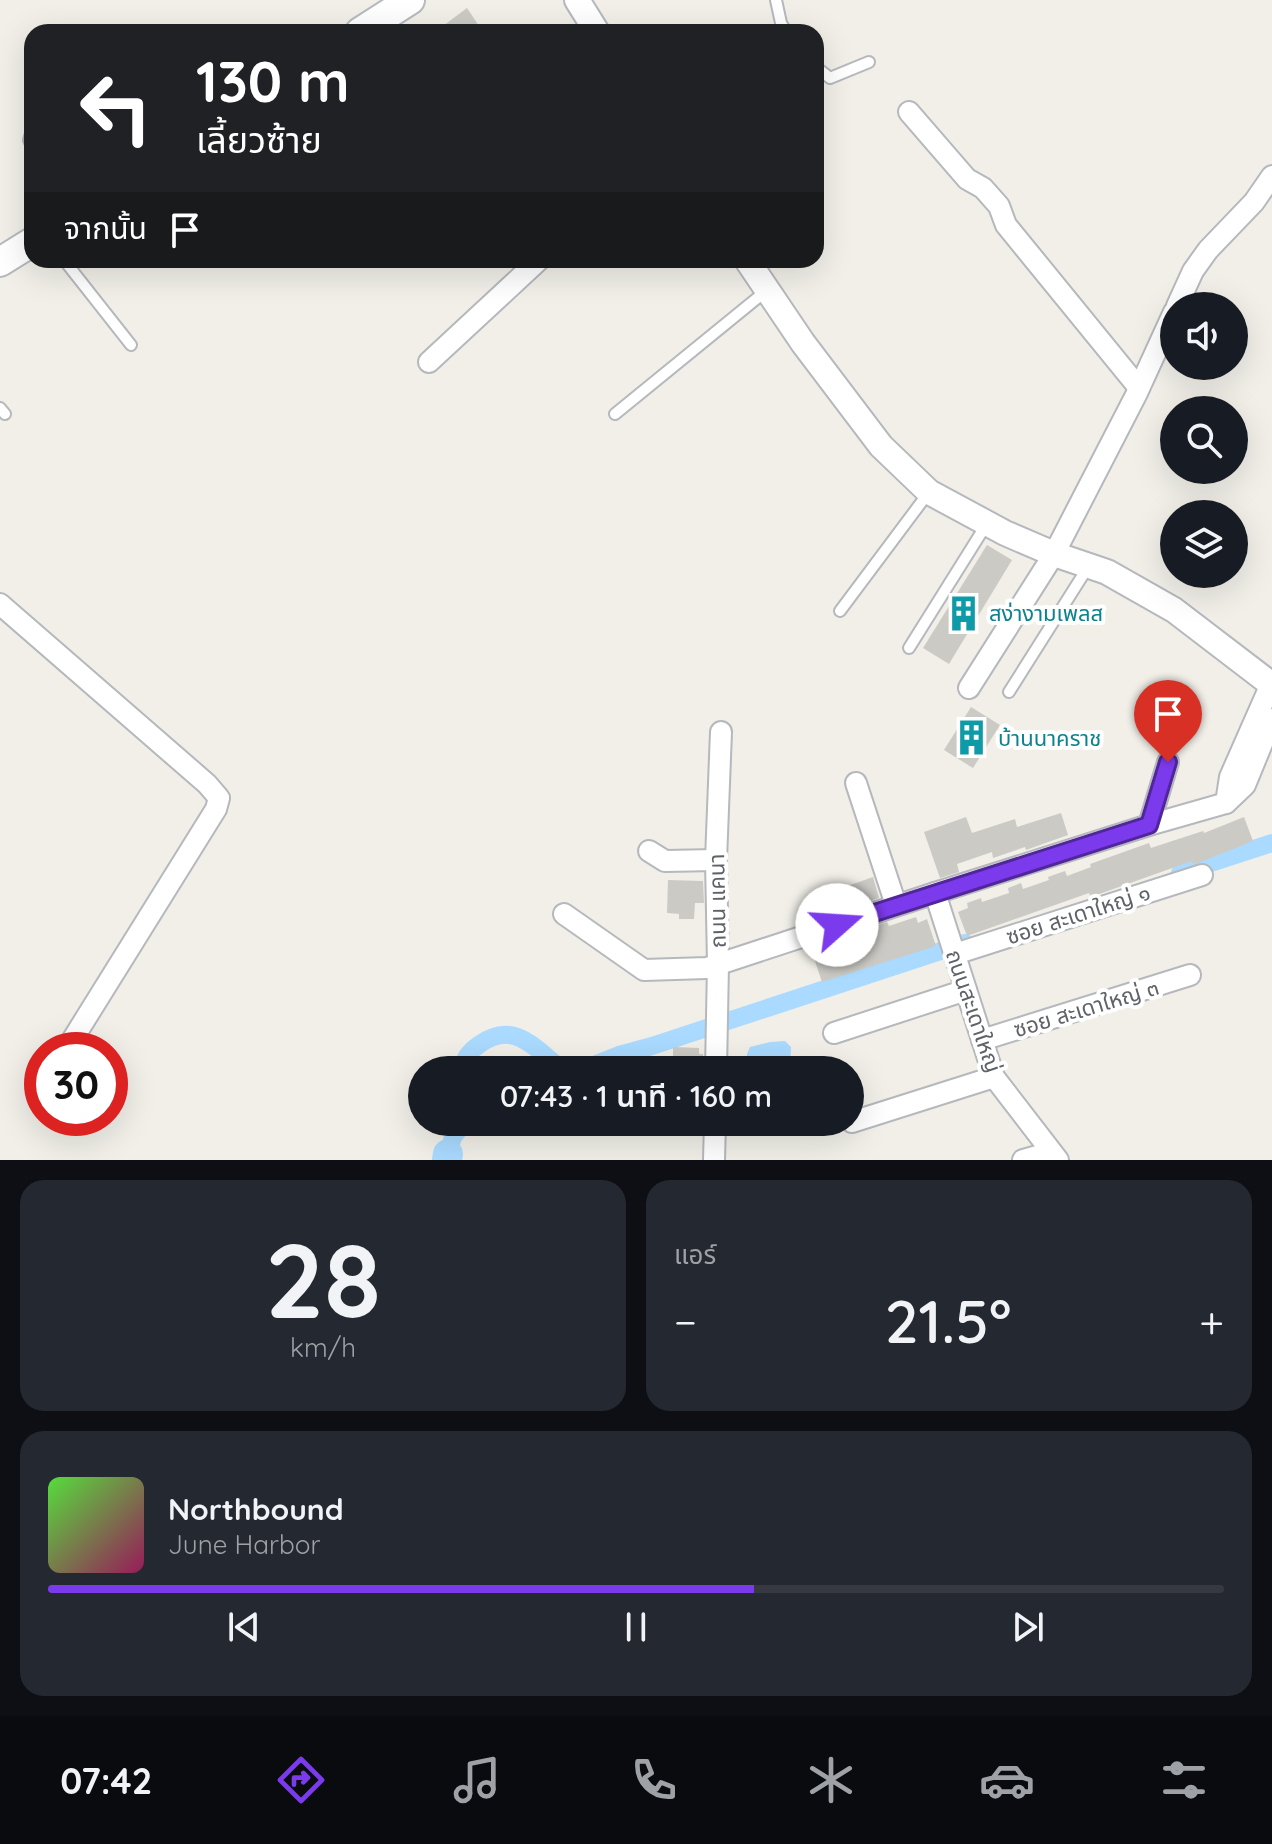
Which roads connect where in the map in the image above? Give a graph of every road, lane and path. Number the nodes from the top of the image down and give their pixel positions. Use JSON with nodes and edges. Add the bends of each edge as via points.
{"nodes":[{"id":1,"x":410,"y":0,"type":"edge"},
{"id":2,"x":577,"y":0,"type":"edge"},
{"id":3,"x":776,"y":0,"type":"edge"},
{"id":4,"x":372,"y":24,"type":"edge"},
{"id":5,"x":592,"y":24,"type":"edge"},
{"id":6,"x":782,"y":24,"type":"edge"},
{"id":7,"x":869,"y":62,"type":"dead end"},
{"id":8,"x":824,"y":73,"type":"edge"},
{"id":9,"x":909,"y":112,"type":"dead end"},
{"id":10,"x":1272,"y":176,"type":"edge"},
{"id":11,"x":24,"y":247,"type":"edge"},
{"id":12,"x":0,"y":262,"type":"edge"},
{"id":13,"x":70,"y":268,"type":"edge"},
{"id":14,"x":530,"y":268,"type":"edge"},
{"id":15,"x":752,"y":268,"type":"edge"},
{"id":16,"x":767,"y":290,"type":"junction"},
{"id":17,"x":1183,"y":292,"type":"edge"},
{"id":18,"x":1160,"y":342,"type":"edge"},
{"id":19,"x":131,"y":345,"type":"dead end"},
{"id":20,"x":429,"y":362,"type":"dead end"},
{"id":21,"x":1139,"y":388,"type":"junction"},
{"id":22,"x":615,"y":414,"type":"dead end"},
{"id":23,"x":929,"y":492,"type":"junction"},
{"id":24,"x":988,"y":523,"type":"junction"},
{"id":25,"x":1054,"y":554,"type":"junction"},
{"id":26,"x":1089,"y":566,"type":"junction"},
{"id":27,"x":0,"y":604,"type":"edge"},
{"id":28,"x":840,"y":611,"type":"dead end"},
{"id":29,"x":909,"y":648,"type":"dead end"},
{"id":30,"x":1272,"y":684,"type":"edge"},
{"id":31,"x":969,"y":688,"type":"dead end"},
{"id":32,"x":1009,"y":692,"type":"dead end"},
{"id":33,"x":1272,"y":719,"type":"edge"},
{"id":34,"x":721,"y":732,"type":"dead end"},
{"id":35,"x":1168,"y":762,"type":"dead end"},
{"id":36,"x":856,"y":783,"type":"dead end"},
{"id":37,"x":1226,"y":803,"type":"junction"},
{"id":38,"x":1149,"y":825,"type":"junction"},
{"id":39,"x":649,"y":851,"type":"dead end"},
{"id":40,"x":716,"y":860,"type":"junction"},
{"id":41,"x":1202,"y":875,"type":"dead end"},
{"id":42,"x":935,"y":893,"type":"junction"},
{"id":43,"x":896,"y":905,"type":"junction"},
{"id":44,"x":564,"y":914,"type":"dead end"},
{"id":45,"x":952,"y":945,"type":"junction"},
{"id":46,"x":718,"y":964,"type":"junction"},
{"id":47,"x":1190,"y":975,"type":"dead end"},
{"id":48,"x":966,"y":990,"type":"junction"},
{"id":49,"x":77,"y":1032,"type":"edge"},
{"id":50,"x":834,"y":1033,"type":"dead end"},
{"id":51,"x":982,"y":1040,"type":"junction"},
{"id":52,"x":716,"y":1056,"type":"edge"},
{"id":53,"x":994,"y":1077,"type":"junction"},
{"id":54,"x":864,"y":1118,"type":"edge"},
{"id":55,"x":715,"y":1136,"type":"edge"},
{"id":56,"x":1055,"y":1156,"type":"edge"},
{"id":57,"x":714,"y":1160,"type":"edge"},
{"id":58,"x":1023,"y":1160,"type":"edge"}],
"edges":[{"from":1,"to":4,"type":"main road"},
{"from":2,"to":5,"type":"street"},
{"from":3,"to":6,"type":"lane"},
{"from":7,"to":8,"type":"lane","via":[[830,78]]},
{"from":9,"to":21,"type":"street","via":[[967,179],[999,206],[1006,225]]},
{"from":10,"to":17,"type":"street","via":[[1208,250]]},
{"from":11,"to":12,"type":"main road"},
{"from":13,"to":19,"type":"lane"},
{"from":14,"to":20,"type":"street"},
{"from":15,"to":16,"type":"street"},
{"from":16,"to":22,"type":"lane"},
{"from":16,"to":23,"type":"street","via":[[881,446]]},
{"from":18,"to":21,"type":"street"},
{"from":21,"to":25,"type":"street"},
{"from":23,"to":24,"type":"street"},
{"from":23,"to":28,"type":"lane"},
{"from":24,"to":25,"type":"street"},
{"from":24,"to":29,"type":"lane"},
{"from":25,"to":26,"type":"street"},
{"from":25,"to":31,"type":"street"},
{"from":26,"to":30,"type":"street","via":[[1174,610]]},
{"from":26,"to":32,"type":"lane"},
{"from":27,"to":49,"type":"street","via":[[219,798]]},
{"from":30,"to":37,"type":"street","via":[[1230,777]]},
{"from":33,"to":37,"type":"street","via":[[1245,785]]},
{"from":34,"to":40,"type":"street","name":"ถนน แคนา"},
{"from":35,"to":38,"type":"street"},
{"from":36,"to":43,"type":"street"},
{"from":37,"to":38,"type":"street"},
{"from":38,"to":42,"type":"street"},
{"from":39,"to":40,"type":"street","via":[[665,861]]},
{"from":40,"to":46,"type":"street","name":"ถนน แคนา"},
{"from":41,"to":45,"type":"street","name":"ซอย สะเดาใหญ่ ๑"},
{"from":42,"to":43,"type":"street"},
{"from":42,"to":45,"type":"street","name":"ถนนสะเดาใหญ่"},
{"from":43,"to":46,"type":"street"},
{"from":44,"to":46,"type":"street","via":[[644,970]]},
{"from":45,"to":48,"type":"street","name":"ถนนสะเดาใหญ่"},
{"from":46,"to":52,"type":"street","name":"ถนน แคนา"},
{"from":47,"to":51,"type":"street","name":"ซอย สะเดาใหญ่ ๓"},
{"from":48,"to":50,"type":"street"},
{"from":48,"to":51,"type":"street","name":"ถนนสะเดาใหญ่"},
{"from":51,"to":53,"type":"street","name":"ถนนสะเดาใหญ่"},
{"from":53,"to":54,"type":"street"},
{"from":53,"to":56,"type":"street","name":"ถนนสะเดาใหญ่"},
{"from":55,"to":57,"type":"street"},
{"from":56,"to":58,"type":"street"}]}
